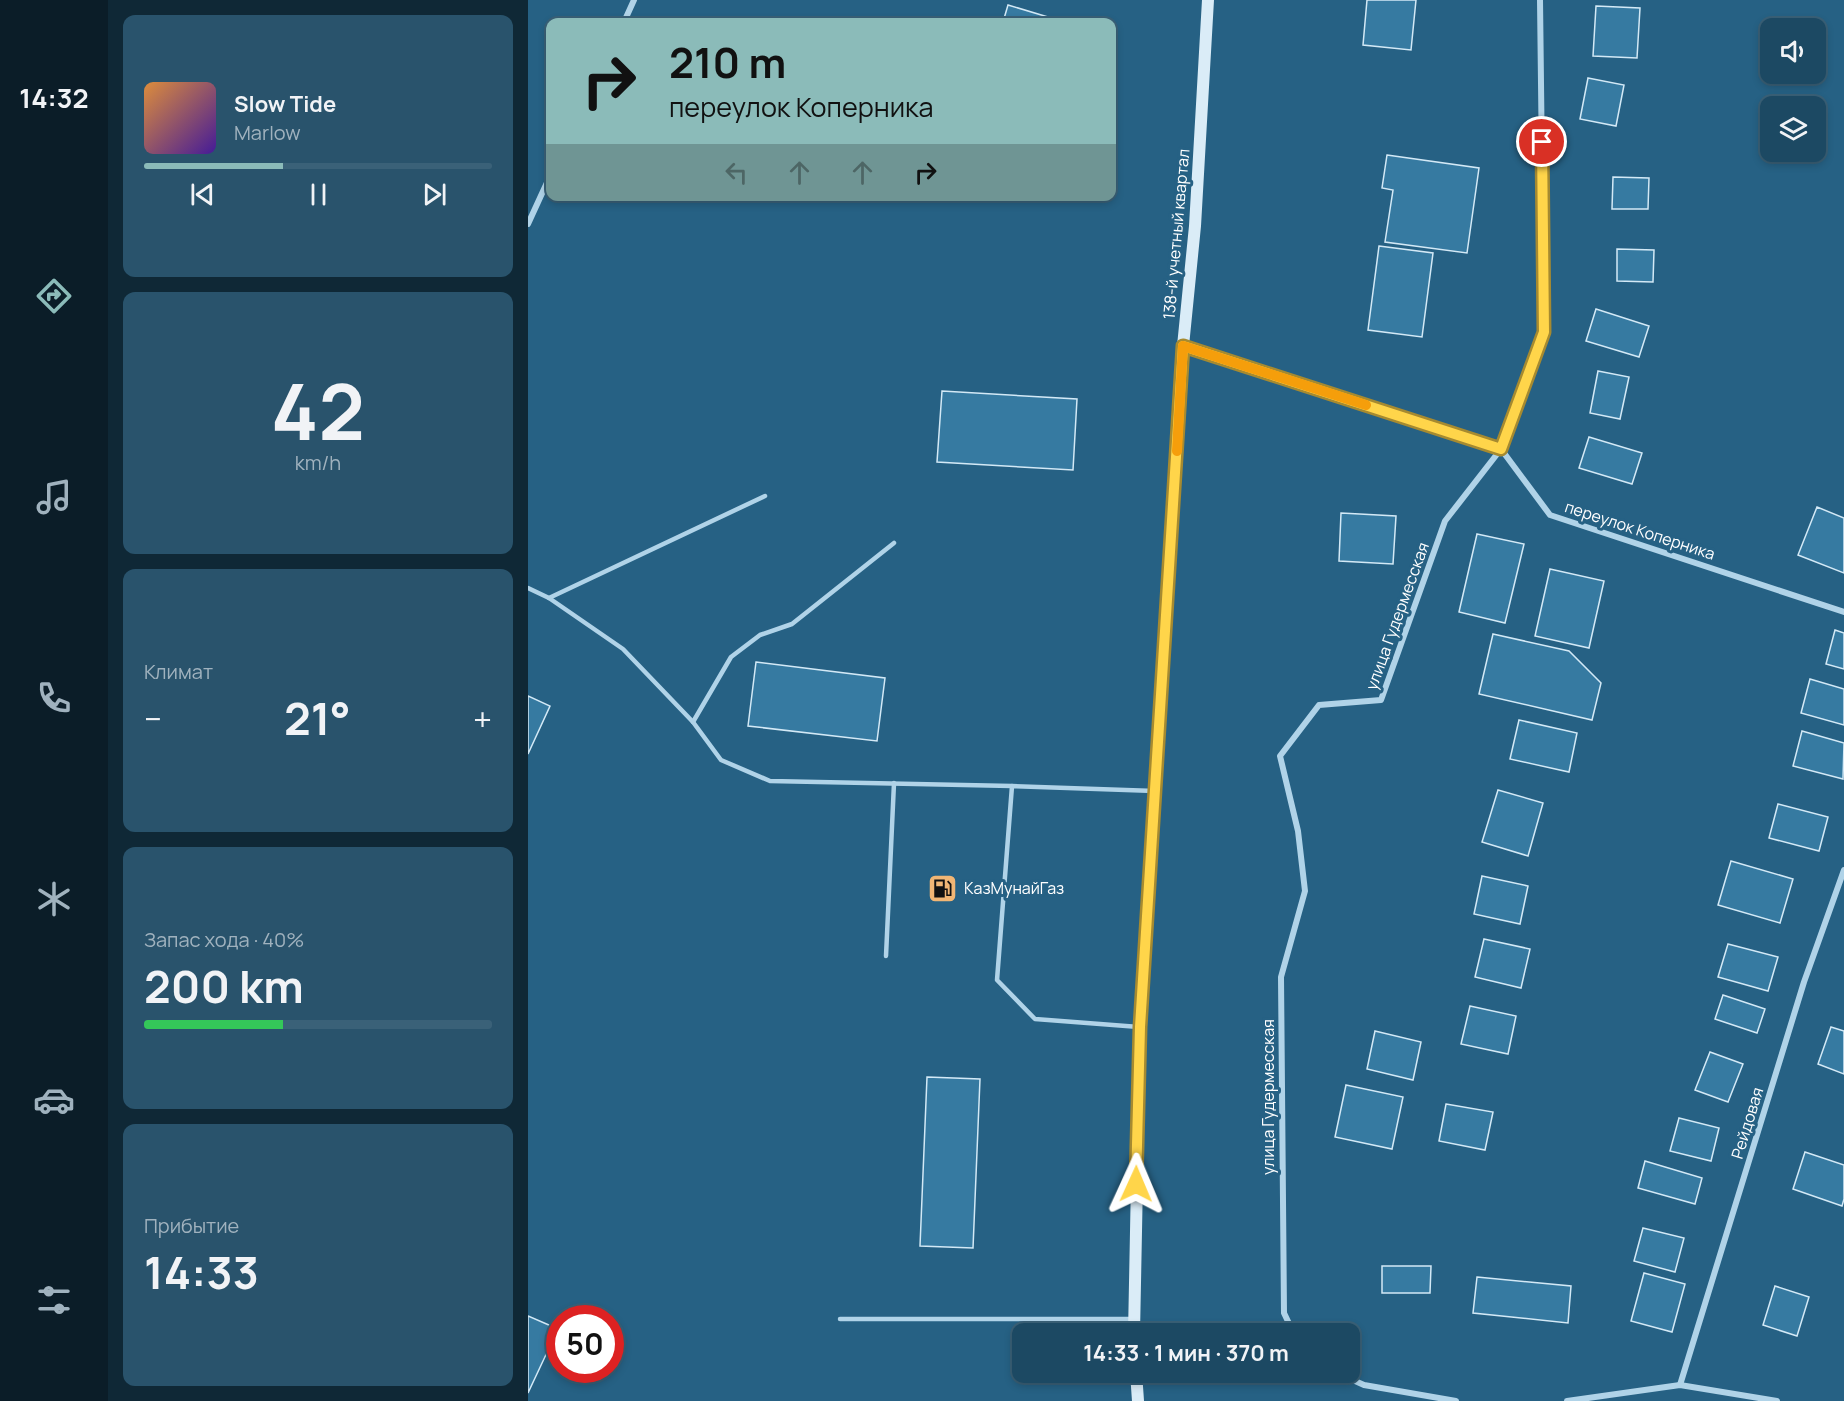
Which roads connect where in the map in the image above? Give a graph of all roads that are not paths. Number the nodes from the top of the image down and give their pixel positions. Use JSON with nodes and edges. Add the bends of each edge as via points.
{"nodes":[{"id":1,"x":634,"y":0,"type":"edge"},
{"id":2,"x":1208,"y":0,"type":"edge"},
{"id":3,"x":1540,"y":0,"type":"edge"},
{"id":4,"x":626,"y":18,"type":"edge"},
{"id":5,"x":546,"y":185,"type":"edge"},
{"id":6,"x":528,"y":224,"type":"edge"},
{"id":7,"x":1183,"y":346,"type":"junction"},
{"id":8,"x":1501,"y":449,"type":"junction"},
{"id":9,"x":765,"y":496,"type":"dead end"},
{"id":10,"x":894,"y":543,"type":"dead end"},
{"id":11,"x":528,"y":588,"type":"edge"},
{"id":12,"x":549,"y":598,"type":"junction"},
{"id":13,"x":1844,"y":612,"type":"edge"},
{"id":14,"x":693,"y":722,"type":"junction"},
{"id":15,"x":894,"y":783,"type":"junction"},
{"id":16,"x":1012,"y":786,"type":"junction"},
{"id":17,"x":1155,"y":790,"type":"junction"},
{"id":18,"x":1844,"y":870,"type":"edge"},
{"id":19,"x":886,"y":956,"type":"dead end"},
{"id":20,"x":1140,"y":1027,"type":"junction"},
{"id":21,"x":840,"y":1319,"type":"dead end"},
{"id":22,"x":1133,"y":1319,"type":"junction"},
{"id":23,"x":1133,"y":1323,"type":"edge"},
{"id":24,"x":1288,"y":1323,"type":"edge"},
{"id":25,"x":1137,"y":1383,"type":"edge"},
{"id":26,"x":1360,"y":1383,"type":"edge"},
{"id":27,"x":1680,"y":1385,"type":"junction"},
{"id":28,"x":1138,"y":1401,"type":"edge"},
{"id":29,"x":1456,"y":1401,"type":"edge"},
{"id":30,"x":1567,"y":1401,"type":"edge"},
{"id":31,"x":1777,"y":1401,"type":"edge"}],
"edges":[{"from":1,"to":4,"type":"street"},
{"from":2,"to":7,"type":"main road","name":"138-й учетный квартал","via":[[1196,226]]},
{"from":3,"to":8,"type":"street","name":"улица Гудермесская","via":[[1544,332]]},
{"from":5,"to":6,"type":"street"},
{"from":7,"to":8,"type":"street"},
{"from":7,"to":17,"type":"main road","name":"138-й учетный квартал"},
{"from":8,"to":13,"type":"street","name":"переулок Коперника","via":[[1550,515]]},
{"from":8,"to":24,"type":"street","name":"улица Гудермесская","via":[[1445,521],[1381,700],[1319,705],[1280,756],[1298,831],[1305,891],[1281,977],[1284,1314]]},
{"from":9,"to":12,"type":"lane"},
{"from":10,"to":14,"type":"lane","via":[[792,624],[760,635],[731,657]]},
{"from":11,"to":12,"type":"lane"},
{"from":12,"to":14,"type":"lane","via":[[623,649]]},
{"from":14,"to":15,"type":"lane","via":[[722,760],[770,781]]},
{"from":15,"to":16,"type":"lane"},
{"from":15,"to":19,"type":"lane"},
{"from":16,"to":17,"type":"lane"},
{"from":16,"to":20,"type":"lane","via":[[997,980],[1035,1018]]},
{"from":17,"to":20,"type":"main road","name":"138-й учетный квартал"},
{"from":18,"to":27,"type":"street","name":"Рейдовая","via":[[1804,982]]},
{"from":20,"to":22,"type":"main road","name":"138-й учетный квартал"},
{"from":21,"to":22,"type":"lane"},
{"from":22,"to":23,"type":"main road","name":"138-й учетный квартал"},
{"from":25,"to":28,"type":"main road"},
{"from":26,"to":29,"type":"street"},
{"from":27,"to":30,"type":"street"},
{"from":27,"to":31,"type":"street"}]}
